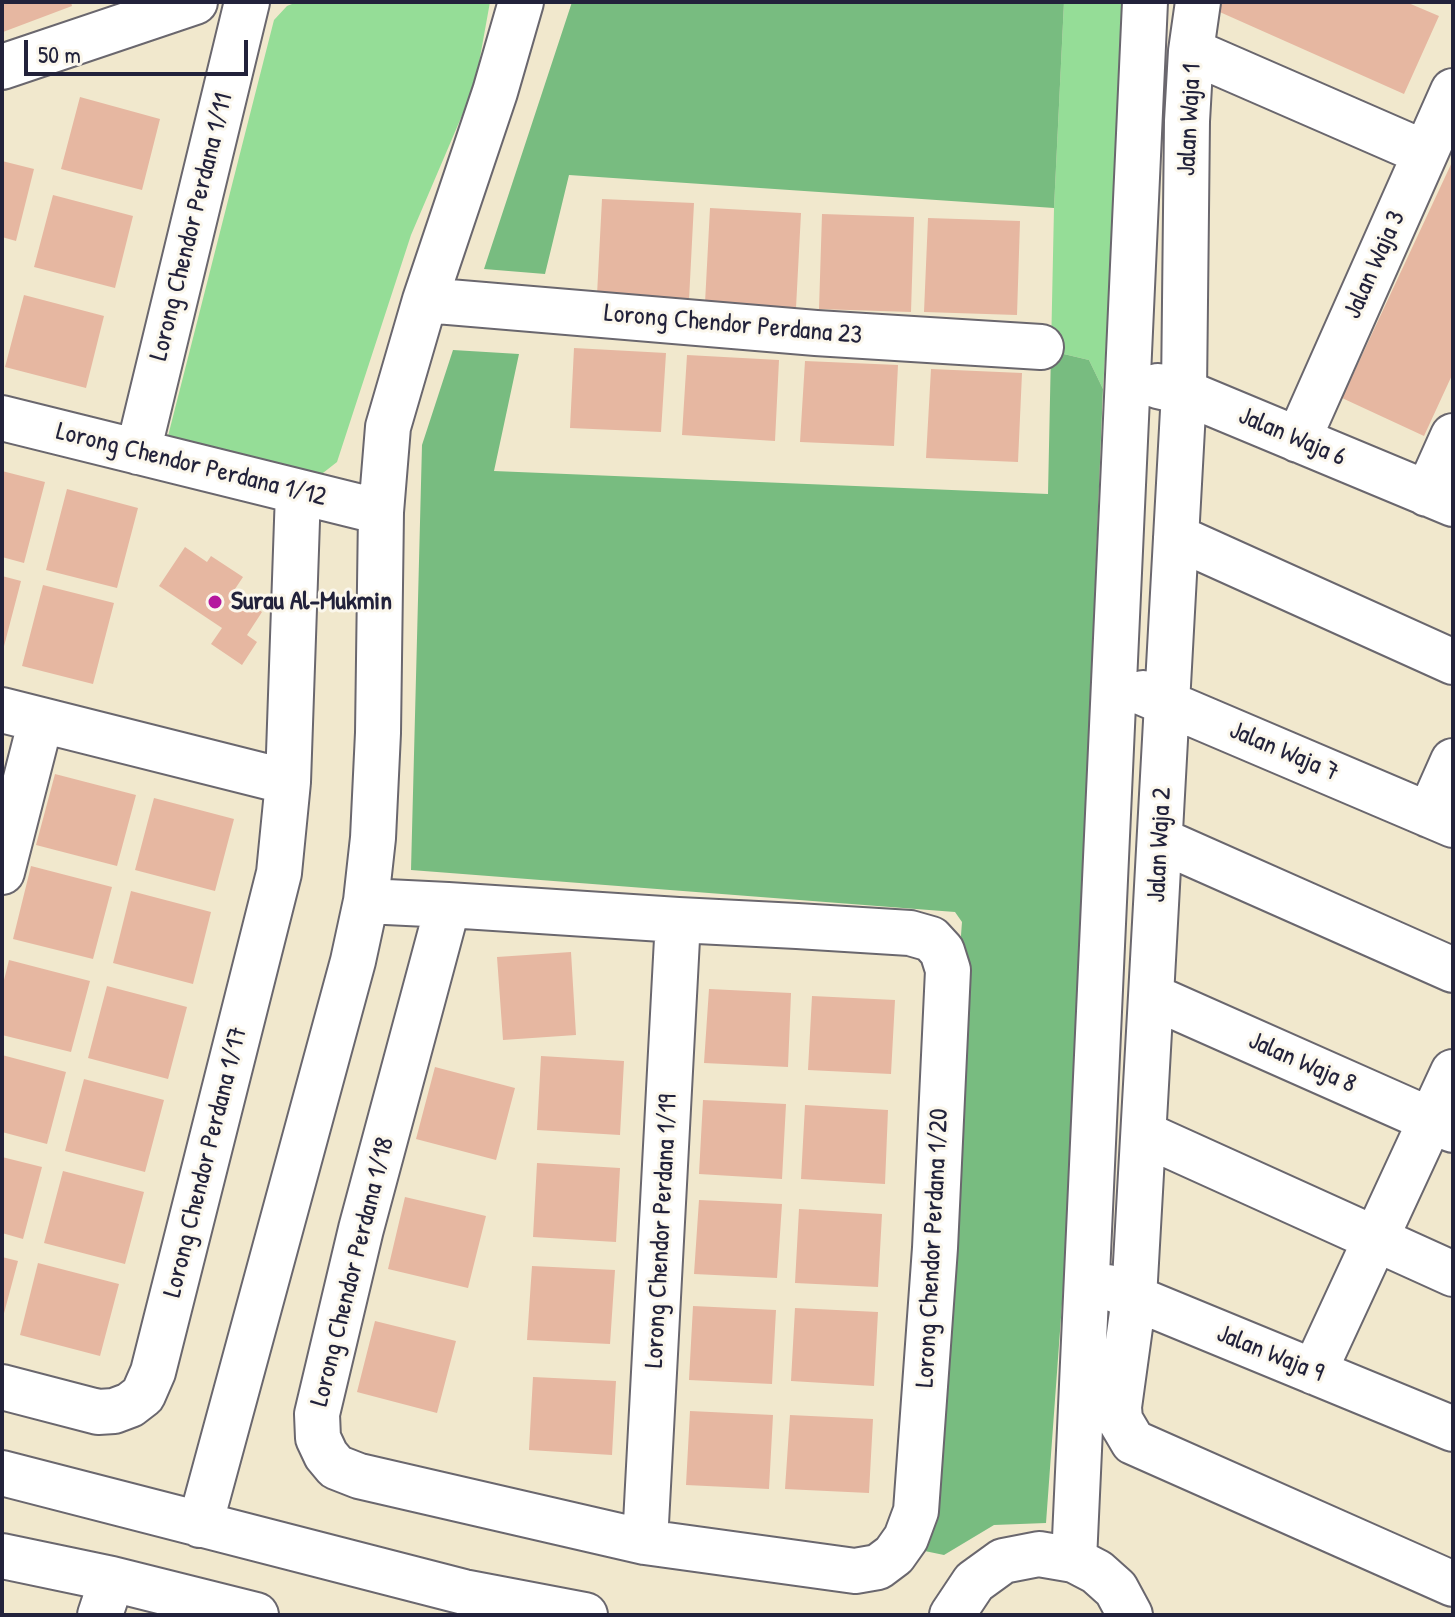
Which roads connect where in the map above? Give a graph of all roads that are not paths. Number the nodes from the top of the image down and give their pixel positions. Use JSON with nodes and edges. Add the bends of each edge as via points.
{"nodes":[{"id":1,"x":195,"y":2,"type":"edge"},
{"id":2,"x":247,"y":2,"type":"edge"},
{"id":3,"x":521,"y":2,"type":"edge"},
{"id":4,"x":1145,"y":2,"type":"edge"},
{"id":5,"x":1198,"y":2,"type":"edge"},
{"id":6,"x":1191,"y":51,"type":"junction"},
{"id":7,"x":2,"y":67,"type":"edge"},
{"id":8,"x":1453,"y":91,"type":"edge"},
{"id":9,"x":1425,"y":153,"type":"junction"},
{"id":10,"x":425,"y":300,"type":"junction"},
{"id":11,"x":1041,"y":347,"type":"dead end"},
{"id":12,"x":1128,"y":378,"type":"junction"},
{"id":13,"x":1184,"y":392,"type":"junction"},
{"id":14,"x":2,"y":418,"type":"edge"},
{"id":15,"x":1453,"y":436,"type":"edge"},
{"id":16,"x":1298,"y":440,"type":"junction"},
{"id":17,"x":138,"y":452,"type":"junction"},
{"id":18,"x":298,"y":492,"type":"junction"},
{"id":19,"x":1440,"y":499,"type":"edge"},
{"id":20,"x":381,"y":512,"type":"junction"},
{"id":21,"x":1176,"y":537,"type":"junction"},
{"id":22,"x":1453,"y":662,"type":"edge"},
{"id":23,"x":1114,"y":681,"type":"junction"},
{"id":24,"x":1167,"y":702,"type":"junction"},
{"id":25,"x":22,"y":715,"type":"edge"},
{"id":26,"x":1453,"y":761,"type":"edge"},
{"id":27,"x":288,"y":782,"type":"junction"},
{"id":28,"x":1441,"y":820,"type":"edge"},
{"id":29,"x":1160,"y":840,"type":"junction"},
{"id":30,"x":2,"y":872,"type":"edge"},
{"id":31,"x":366,"y":901,"type":"junction"},
{"id":32,"x":448,"y":905,"type":"junction"},
{"id":33,"x":678,"y":920,"type":"junction"},
{"id":34,"x":1453,"y":970,"type":"edge"},
{"id":35,"x":1151,"y":996,"type":"junction"},
{"id":36,"x":1453,"y":1072,"type":"edge"},
{"id":37,"x":1442,"y":1125,"type":"edge"},
{"id":38,"x":1144,"y":1134,"type":"junction"},
{"id":39,"x":1375,"y":1239,"type":"junction"},
{"id":40,"x":1453,"y":1274,"type":"edge"},
{"id":41,"x":1087,"y":1279,"type":"junction"},
{"id":42,"x":1134,"y":1298,"type":"junction"},
{"id":43,"x":1314,"y":1372,"type":"junction"},
{"id":44,"x":2,"y":1387,"type":"edge"},
{"id":45,"x":1453,"y":1429,"type":"edge"},
{"id":46,"x":2,"y":1473,"type":"edge"},
{"id":47,"x":200,"y":1525,"type":"junction"},
{"id":48,"x":645,"y":1542,"type":"junction"},
{"id":49,"x":2,"y":1556,"type":"edge"},
{"id":50,"x":1074,"y":1560,"type":"junction"},
{"id":51,"x":1453,"y":1584,"type":"edge"},
{"id":52,"x":106,"y":1597,"type":"edge"},
{"id":53,"x":256,"y":1615,"type":"edge"},
{"id":54,"x":585,"y":1615,"type":"edge"},
{"id":55,"x":952,"y":1615,"type":"edge"},
{"id":56,"x":1130,"y":1615,"type":"edge"}],
"edges":[{"from":1,"to":7,"type":"street"},
{"from":2,"to":17,"type":"street","name":"Lorong Chendor Perdana 1/11"},
{"from":3,"to":10,"type":"street"},
{"from":4,"to":12,"type":"street"},
{"from":5,"to":6,"type":"street"},
{"from":6,"to":9,"type":"street","name":"Jalan Waja 1"},
{"from":6,"to":13,"type":"street","name":"Jalan Waja 1"},
{"from":8,"to":9,"type":"street","name":"Jalan Waja 3"},
{"from":9,"to":16,"type":"street","name":"Jalan Waja 3"},
{"from":10,"to":11,"type":"street","name":"Lorong Chendor Perdana 23"},
{"from":10,"to":20,"type":"street","via":[[388,427]]},
{"from":12,"to":13,"type":"street","name":"Jalan Waja 6"},
{"from":12,"to":23,"type":"street"},
{"from":13,"to":16,"type":"street","name":"Jalan Waja 6"},
{"from":13,"to":21,"type":"street","name":"Jalan Waja 2"},
{"from":14,"to":17,"type":"street","name":"Lorong Chendor Perdana 1/12"},
{"from":15,"to":19,"type":"street"},
{"from":16,"to":19,"type":"street","name":"Jalan Waja 6"},
{"from":17,"to":18,"type":"street","name":"Lorong Chendor Perdana 1/12"},
{"from":18,"to":20,"type":"street","name":"Lorong Chendor Perdana 1/12"},
{"from":18,"to":27,"type":"street"},
{"from":20,"to":31,"type":"street","via":[[378,733]]},
{"from":21,"to":22,"type":"street"},
{"from":21,"to":24,"type":"street","name":"Jalan Waja 2"},
{"from":23,"to":24,"type":"street","name":"Jalan Waja 7"},
{"from":23,"to":41,"type":"street"},
{"from":24,"to":28,"type":"street","name":"Jalan Waja 7"},
{"from":24,"to":29,"type":"street","name":"Jalan Waja 2"},
{"from":25,"to":27,"type":"street"},
{"from":25,"to":30,"type":"street"},
{"from":26,"to":28,"type":"street"},
{"from":27,"to":44,"type":"street","name":"Lorong Chendor Perdana 1/17","via":[[279,873],[143,1395],[122,1408],[98,1412]]},
{"from":29,"to":34,"type":"street"},
{"from":29,"to":35,"type":"street","name":"Jalan Waja 2"},
{"from":31,"to":32,"type":"street","name":"Lorong Chendor Perdana 1/20"},
{"from":31,"to":47,"type":"street"},
{"from":32,"to":33,"type":"street","name":"Lorong Chendor Perdana 1/20"},
{"from":32,"to":48,"type":"street","name":"Lorong Chendor Perdana 1/18","via":[[361,1229],[317,1414],[318,1438],[336,1467],[359,1476]]},
{"from":33,"to":48,"type":"street","name":"Lorong Chendor Perdana 1/19"},
{"from":33,"to":48,"type":"street","name":"Lorong Chendor Perdana 1/20","via":[[910,933],[931,939],[942,951],[948,970],[935,1248],[916,1511],[894,1555],[878,1567],[855,1571]]},
{"from":35,"to":37,"type":"street","name":"Jalan Waja 8"},
{"from":35,"to":38,"type":"street","name":"Jalan Waja 2"},
{"from":36,"to":37,"type":"street"},
{"from":37,"to":39,"type":"street"},
{"from":38,"to":39,"type":"street"},
{"from":38,"to":42,"type":"street","name":"Jalan Waja 2"},
{"from":39,"to":40,"type":"street"},
{"from":39,"to":43,"type":"street"},
{"from":41,"to":42,"type":"street","name":"Jalan Waja 9"},
{"from":41,"to":50,"type":"street"},
{"from":42,"to":43,"type":"street","name":"Jalan Waja 9"},
{"from":42,"to":51,"type":"street","name":"Jalan Waja 2","via":[[1119,1407],[1133,1442]]},
{"from":43,"to":45,"type":"street","name":"Jalan Waja 9"},
{"from":46,"to":47,"type":"street"},
{"from":47,"to":54,"type":"street","via":[[464,1592]]},
{"from":49,"to":52,"type":"street"},
{"from":50,"to":55,"type":"street","via":[[1039,1554],[1003,1561],[974,1582]]},
{"from":50,"to":56,"type":"street","via":[[1116,1589]]},
{"from":52,"to":53,"type":"street"}]}
